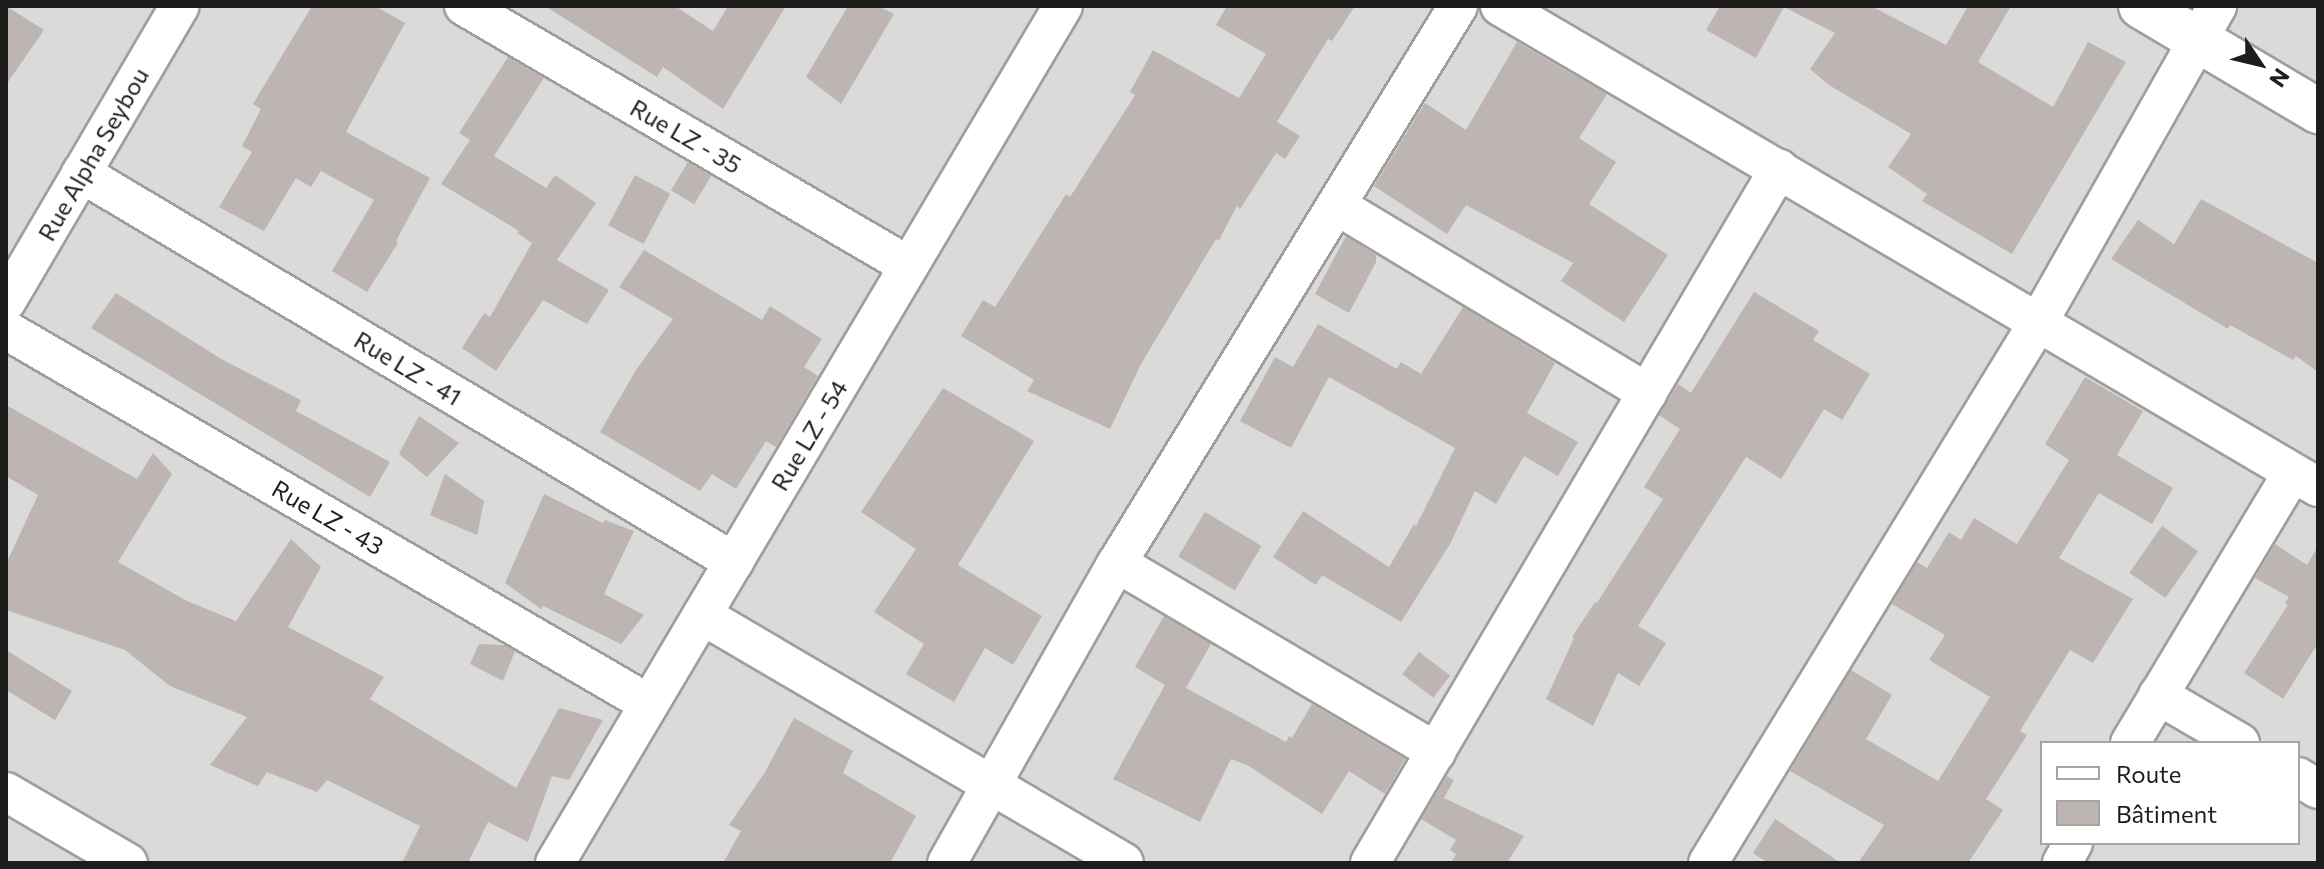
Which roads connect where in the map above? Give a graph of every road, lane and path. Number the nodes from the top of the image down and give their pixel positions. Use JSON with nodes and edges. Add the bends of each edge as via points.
{"nodes":[{"id":1,"x":180,"y":6,"type":"edge"},
{"id":2,"x":464,"y":6,"type":"edge"},
{"id":3,"x":1063,"y":6,"type":"edge"},
{"id":4,"x":1458,"y":6,"type":"edge"},
{"id":5,"x":1500,"y":6,"type":"edge"},
{"id":6,"x":2141,"y":6,"type":"edge"},
{"id":7,"x":2207,"y":22,"type":"edge"},
{"id":8,"x":2318,"y":111,"type":"edge"},
{"id":9,"x":1779,"y":169,"type":"junction"},
{"id":10,"x":81,"y":173,"type":"junction"},
{"id":11,"x":1336,"y":205,"type":"junction"},
{"id":12,"x":909,"y":266,"type":"junction"},
{"id":13,"x":6,"y":302,"type":"edge"},
{"id":14,"x":2039,"y":321,"type":"junction"},
{"id":15,"x":6,"y":330,"type":"edge"},
{"id":16,"x":1648,"y":393,"type":"junction"},
{"id":17,"x":2305,"y":480,"type":"edge"},
{"id":18,"x":734,"y":562,"type":"junction"},
{"id":19,"x":1117,"y":563,"type":"junction"},
{"id":20,"x":702,"y":615,"type":"junction"},
{"id":21,"x":2158,"y":695,"type":"junction"},
{"id":22,"x":649,"y":704,"type":"junction"},
{"id":23,"x":2131,"y":741,"type":"edge"},
{"id":24,"x":2237,"y":741,"type":"edge"},
{"id":25,"x":1436,"y":752,"type":"junction"},
{"id":26,"x":2300,"y":778,"type":"edge"},
{"id":27,"x":993,"y":784,"type":"junction"},
{"id":28,"x":2318,"y":789,"type":"edge"},
{"id":29,"x":6,"y":792,"type":"edge"},
{"id":30,"x":2072,"y":845,"type":"edge"},
{"id":31,"x":128,"y":863,"type":"edge"},
{"id":32,"x":555,"y":863,"type":"edge"},
{"id":33,"x":947,"y":863,"type":"edge"},
{"id":34,"x":1124,"y":863,"type":"edge"},
{"id":35,"x":1370,"y":863,"type":"edge"},
{"id":36,"x":1708,"y":863,"type":"edge"},
{"id":37,"x":2062,"y":863,"type":"edge"}],
"edges":[{"from":1,"to":10,"type":"street","name":"Rue Alpha Seybou"},
{"from":2,"to":12,"type":"street","name":"Rue LZ - 35"},
{"from":3,"to":12,"type":"street","name":"Rue LZ - 54"},
{"from":4,"to":11,"type":"street"},
{"from":5,"to":9,"type":"street"},
{"from":6,"to":7,"type":"street"},
{"from":7,"to":8,"type":"street"},
{"from":7,"to":14,"type":"street"},
{"from":9,"to":14,"type":"street"},
{"from":9,"to":16,"type":"street"},
{"from":10,"to":13,"type":"street","name":"Rue Alpha Seybou"},
{"from":10,"to":18,"type":"street","name":"Rue LZ - 41"},
{"from":11,"to":16,"type":"street"},
{"from":11,"to":19,"type":"street"},
{"from":12,"to":18,"type":"street","name":"Rue LZ - 54"},
{"from":14,"to":17,"type":"street"},
{"from":14,"to":36,"type":"street"},
{"from":15,"to":22,"type":"street","name":"Rue LZ - 43"},
{"from":16,"to":25,"type":"street"},
{"from":17,"to":21,"type":"street"},
{"from":18,"to":20,"type":"street","name":"Rue LZ - 54"},
{"from":19,"to":25,"type":"street"},
{"from":19,"to":27,"type":"street"},
{"from":20,"to":22,"type":"street","name":"Rue LZ - 54"},
{"from":20,"to":27,"type":"street"},
{"from":21,"to":23,"type":"street"},
{"from":21,"to":24,"type":"street"},
{"from":22,"to":32,"type":"street","name":"Rue LZ - 54"},
{"from":25,"to":35,"type":"street"},
{"from":26,"to":28,"type":"street"},
{"from":27,"to":33,"type":"street"},
{"from":27,"to":34,"type":"street"},
{"from":29,"to":31,"type":"street"},
{"from":30,"to":37,"type":"street"}]}
